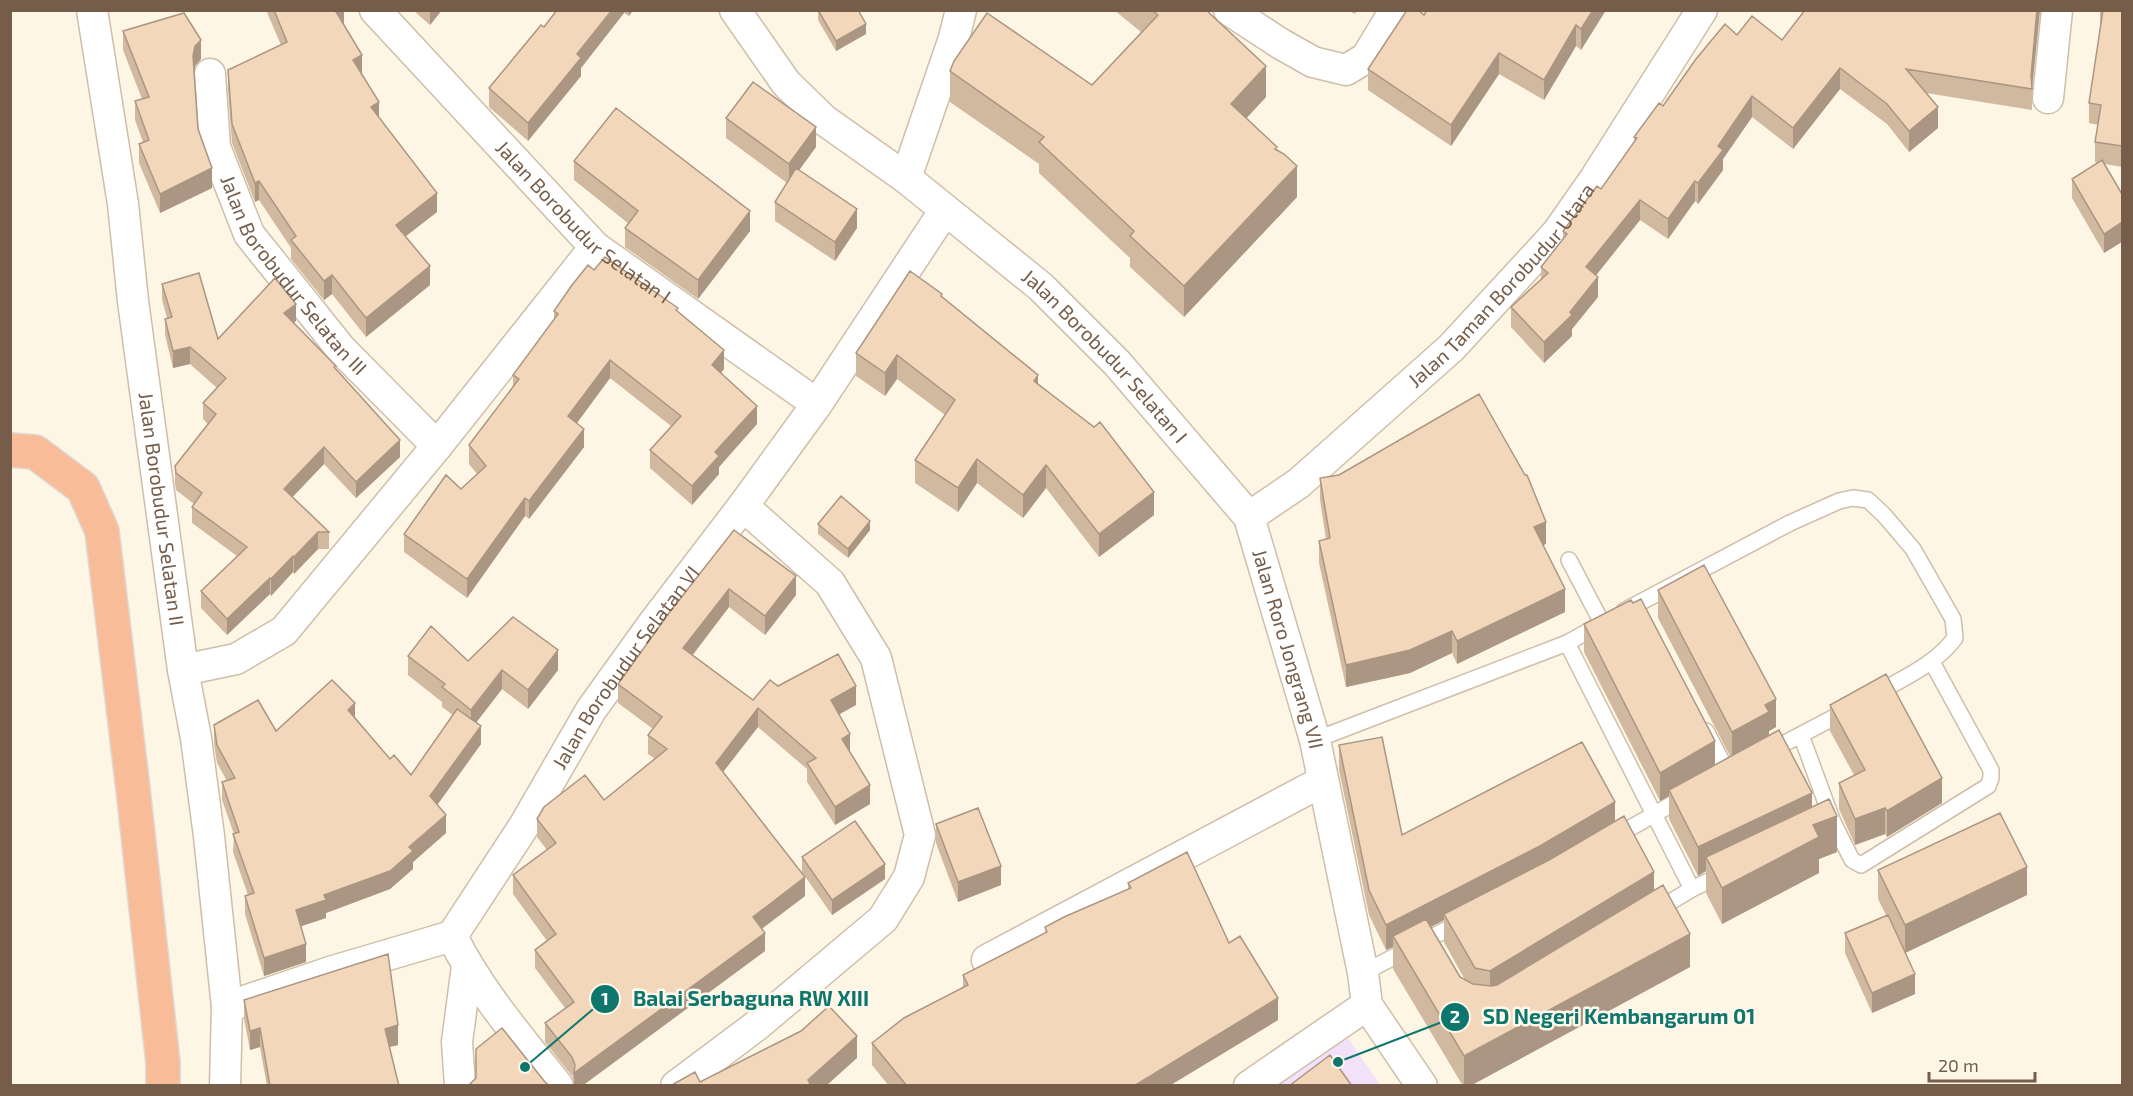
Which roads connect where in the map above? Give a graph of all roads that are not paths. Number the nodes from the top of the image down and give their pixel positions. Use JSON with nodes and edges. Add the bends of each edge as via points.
{"nodes":[{"id":1,"x":92,"y":10,"type":"edge"},
{"id":2,"x":375,"y":10,"type":"edge"},
{"id":3,"x":735,"y":10,"type":"edge"},
{"id":4,"x":961,"y":10,"type":"edge"},
{"id":5,"x":1229,"y":10,"type":"edge"},
{"id":6,"x":1395,"y":10,"type":"edge"},
{"id":7,"x":1702,"y":10,"type":"edge"},
{"id":8,"x":2057,"y":10,"type":"edge"},
{"id":9,"x":210,"y":74,"type":"dead end"},
{"id":10,"x":2048,"y":98,"type":"dead end"},
{"id":11,"x":906,"y":178,"type":"junction"},
{"id":12,"x":945,"y":210,"type":"junction"},
{"id":13,"x":595,"y":247,"type":"junction"},
{"id":14,"x":817,"y":404,"type":"junction"},
{"id":15,"x":436,"y":446,"type":"junction"},
{"id":16,"x":10,"y":450,"type":"edge"},
{"id":17,"x":743,"y":506,"type":"junction"},
{"id":18,"x":1249,"y":517,"type":"junction"},
{"id":19,"x":1569,"y":560,"type":"dead end"},
{"id":20,"x":1602,"y":623,"type":"junction"},
{"id":21,"x":1567,"y":643,"type":"junction"},
{"id":22,"x":1932,"y":662,"type":"junction"},
{"id":23,"x":183,"y":670,"type":"junction"},
{"id":24,"x":1700,"y":720,"type":"edge"},
{"id":25,"x":1801,"y":735,"type":"junction"},
{"id":26,"x":1315,"y":740,"type":"junction"},
{"id":27,"x":1759,"y":757,"type":"edge"},
{"id":28,"x":1323,"y":781,"type":"junction"},
{"id":29,"x":1652,"y":815,"type":"junction"},
{"id":30,"x":1604,"y":844,"type":"edge"},
{"id":31,"x":1741,"y":866,"type":"edge"},
{"id":32,"x":1692,"y":889,"type":"junction"},
{"id":33,"x":1478,"y":914,"type":"edge"},
{"id":34,"x":1642,"y":919,"type":"edge"},
{"id":35,"x":452,"y":936,"type":"junction"},
{"id":36,"x":987,"y":960,"type":"edge"},
{"id":37,"x":467,"y":966,"type":"junction"},
{"id":38,"x":1363,"y":973,"type":"junction"},
{"id":39,"x":1367,"y":1005,"type":"junction"},
{"id":40,"x":227,"y":1007,"type":"junction"},
{"id":41,"x":163,"y":1086,"type":"edge"},
{"id":42,"x":225,"y":1086,"type":"edge"},
{"id":43,"x":460,"y":1086,"type":"edge"},
{"id":44,"x":558,"y":1086,"type":"edge"},
{"id":45,"x":676,"y":1086,"type":"edge"},
{"id":46,"x":1249,"y":1086,"type":"edge"},
{"id":47,"x":1422,"y":1086,"type":"edge"}],
"edges":[{"from":1,"to":23,"type":"street","name":"Jalan Borobudur Selatan II","via":[[123,204]]},
{"from":2,"to":13,"type":"street","name":"Jalan Borobudur Selatan I"},
{"from":3,"to":11,"type":"street","name":"Jalan Borobudur Selatan I","via":[[786,83],[824,120]]},
{"from":4,"to":11,"type":"street"},
{"from":5,"to":6,"type":"street","via":[[1313,62],[1346,70],[1366,58]]},
{"from":7,"to":18,"type":"street","name":"Jalan Taman Borobudur Utara","via":[[1557,233],[1451,348],[1299,483]]},
{"from":8,"to":10,"type":"street"},
{"from":9,"to":15,"type":"street","name":"Jalan Borobudur Selatan III","via":[[215,147],[249,234],[341,349]]},
{"from":11,"to":12,"type":"street","name":"Jalan Borobudur Selatan I"},
{"from":12,"to":14,"type":"street","name":"Jalan Borobudur Selatan VI"},
{"from":12,"to":18,"type":"street","name":"Jalan Borobudur Selatan I","via":[[1041,287],[1117,363]]},
{"from":13,"to":14,"type":"street","name":"Jalan Borobudur Selatan I"},
{"from":13,"to":15,"type":"street"},
{"from":14,"to":17,"type":"street","name":"Jalan Borobudur Selatan VI"},
{"from":15,"to":23,"type":"street","via":[[284,631],[236,659]]},
{"from":16,"to":41,"type":"highway","via":[[36,452],[83,488],[102,531],[134,789]]},
{"from":17,"to":35,"type":"street","name":"Jalan Borobudur Selatan VI","via":[[591,710],[524,826]]},
{"from":17,"to":45,"type":"street","via":[[830,583],[876,658],[920,835],[909,877],[883,919],[756,1026]]},
{"from":18,"to":26,"type":"street","name":"Jalan Roro Jongrang VII"},
{"from":19,"to":20,"type":"lane"},
{"from":20,"to":21,"type":"lane"},
{"from":20,"to":22,"type":"lane","via":[[1642,608],[1790,523],[1853,498],[1868,500],[1913,549],[1953,619],[1955,638]]},
{"from":21,"to":26,"type":"lane"},
{"from":21,"to":29,"type":"lane"},
{"from":22,"to":25,"type":"lane"},
{"from":22,"to":25,"type":"lane","via":[[1991,770],[1991,778],[1988,786],[1861,865],[1852,860],[1828,825]]},
{"from":23,"to":40,"type":"street","name":"Jalan Borobudur Selatan II","via":[[206,814]]},
{"from":24,"to":29,"type":"lane","via":[[1733,770]]},
{"from":25,"to":27,"type":"lane"},
{"from":26,"to":28,"type":"street","name":"Jalan Roro Jongrang VII"},
{"from":28,"to":36,"type":"street"},
{"from":28,"to":38,"type":"street","name":"Jalan Roro Jongrang VII"},
{"from":29,"to":30,"type":"lane"},
{"from":29,"to":32,"type":"lane"},
{"from":31,"to":32,"type":"lane"},
{"from":32,"to":34,"type":"lane"},
{"from":33,"to":38,"type":"lane","via":[[1432,943]]},
{"from":35,"to":37,"type":"street"},
{"from":35,"to":40,"type":"street"},
{"from":37,"to":43,"type":"street","via":[[457,1042]]},
{"from":37,"to":44,"type":"street"},
{"from":38,"to":39,"type":"street","name":"Jalan Roro Jongrang VII"},
{"from":39,"to":46,"type":"street"},
{"from":39,"to":47,"type":"street","name":"Jalan Roro Jongrang VII"},
{"from":40,"to":42,"type":"street","name":"Jalan Borobudur Selatan II"}]}
